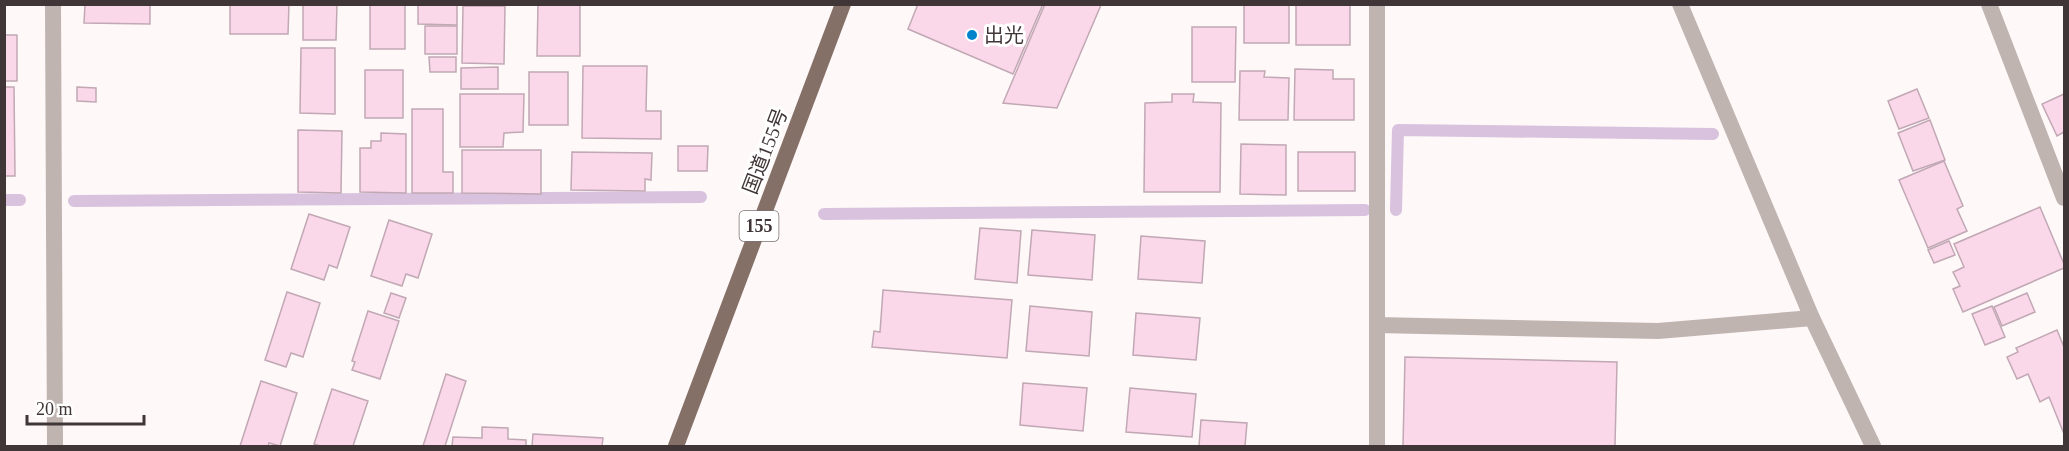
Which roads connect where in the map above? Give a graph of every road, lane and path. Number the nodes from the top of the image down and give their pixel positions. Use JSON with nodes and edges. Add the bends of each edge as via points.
{"nodes":[{"id":1,"x":53,"y":4,"type":"edge"},
{"id":2,"x":843,"y":4,"type":"edge"},
{"id":3,"x":1377,"y":4,"type":"edge"},
{"id":4,"x":1680,"y":4,"type":"edge"},
{"id":5,"x":1989,"y":4,"type":"edge"},
{"id":6,"x":2064,"y":198,"type":"edge"},
{"id":7,"x":1812,"y":318,"type":"junction"},
{"id":8,"x":1377,"y":325,"type":"junction"},
{"id":9,"x":55,"y":447,"type":"edge"},
{"id":10,"x":676,"y":447,"type":"edge"},
{"id":11,"x":1377,"y":447,"type":"edge"},
{"id":12,"x":1873,"y":447,"type":"edge"}],
"edges":[{"from":1,"to":9,"type":"street"},
{"from":2,"to":10,"type":"highway","name":"国道155号","number":"155"},
{"from":3,"to":8,"type":"street"},
{"from":4,"to":7,"type":"street"},
{"from":5,"to":6,"type":"street"},
{"from":7,"to":8,"type":"street","via":[[1658,331]]},
{"from":7,"to":12,"type":"street"},
{"from":8,"to":11,"type":"street"}]}
